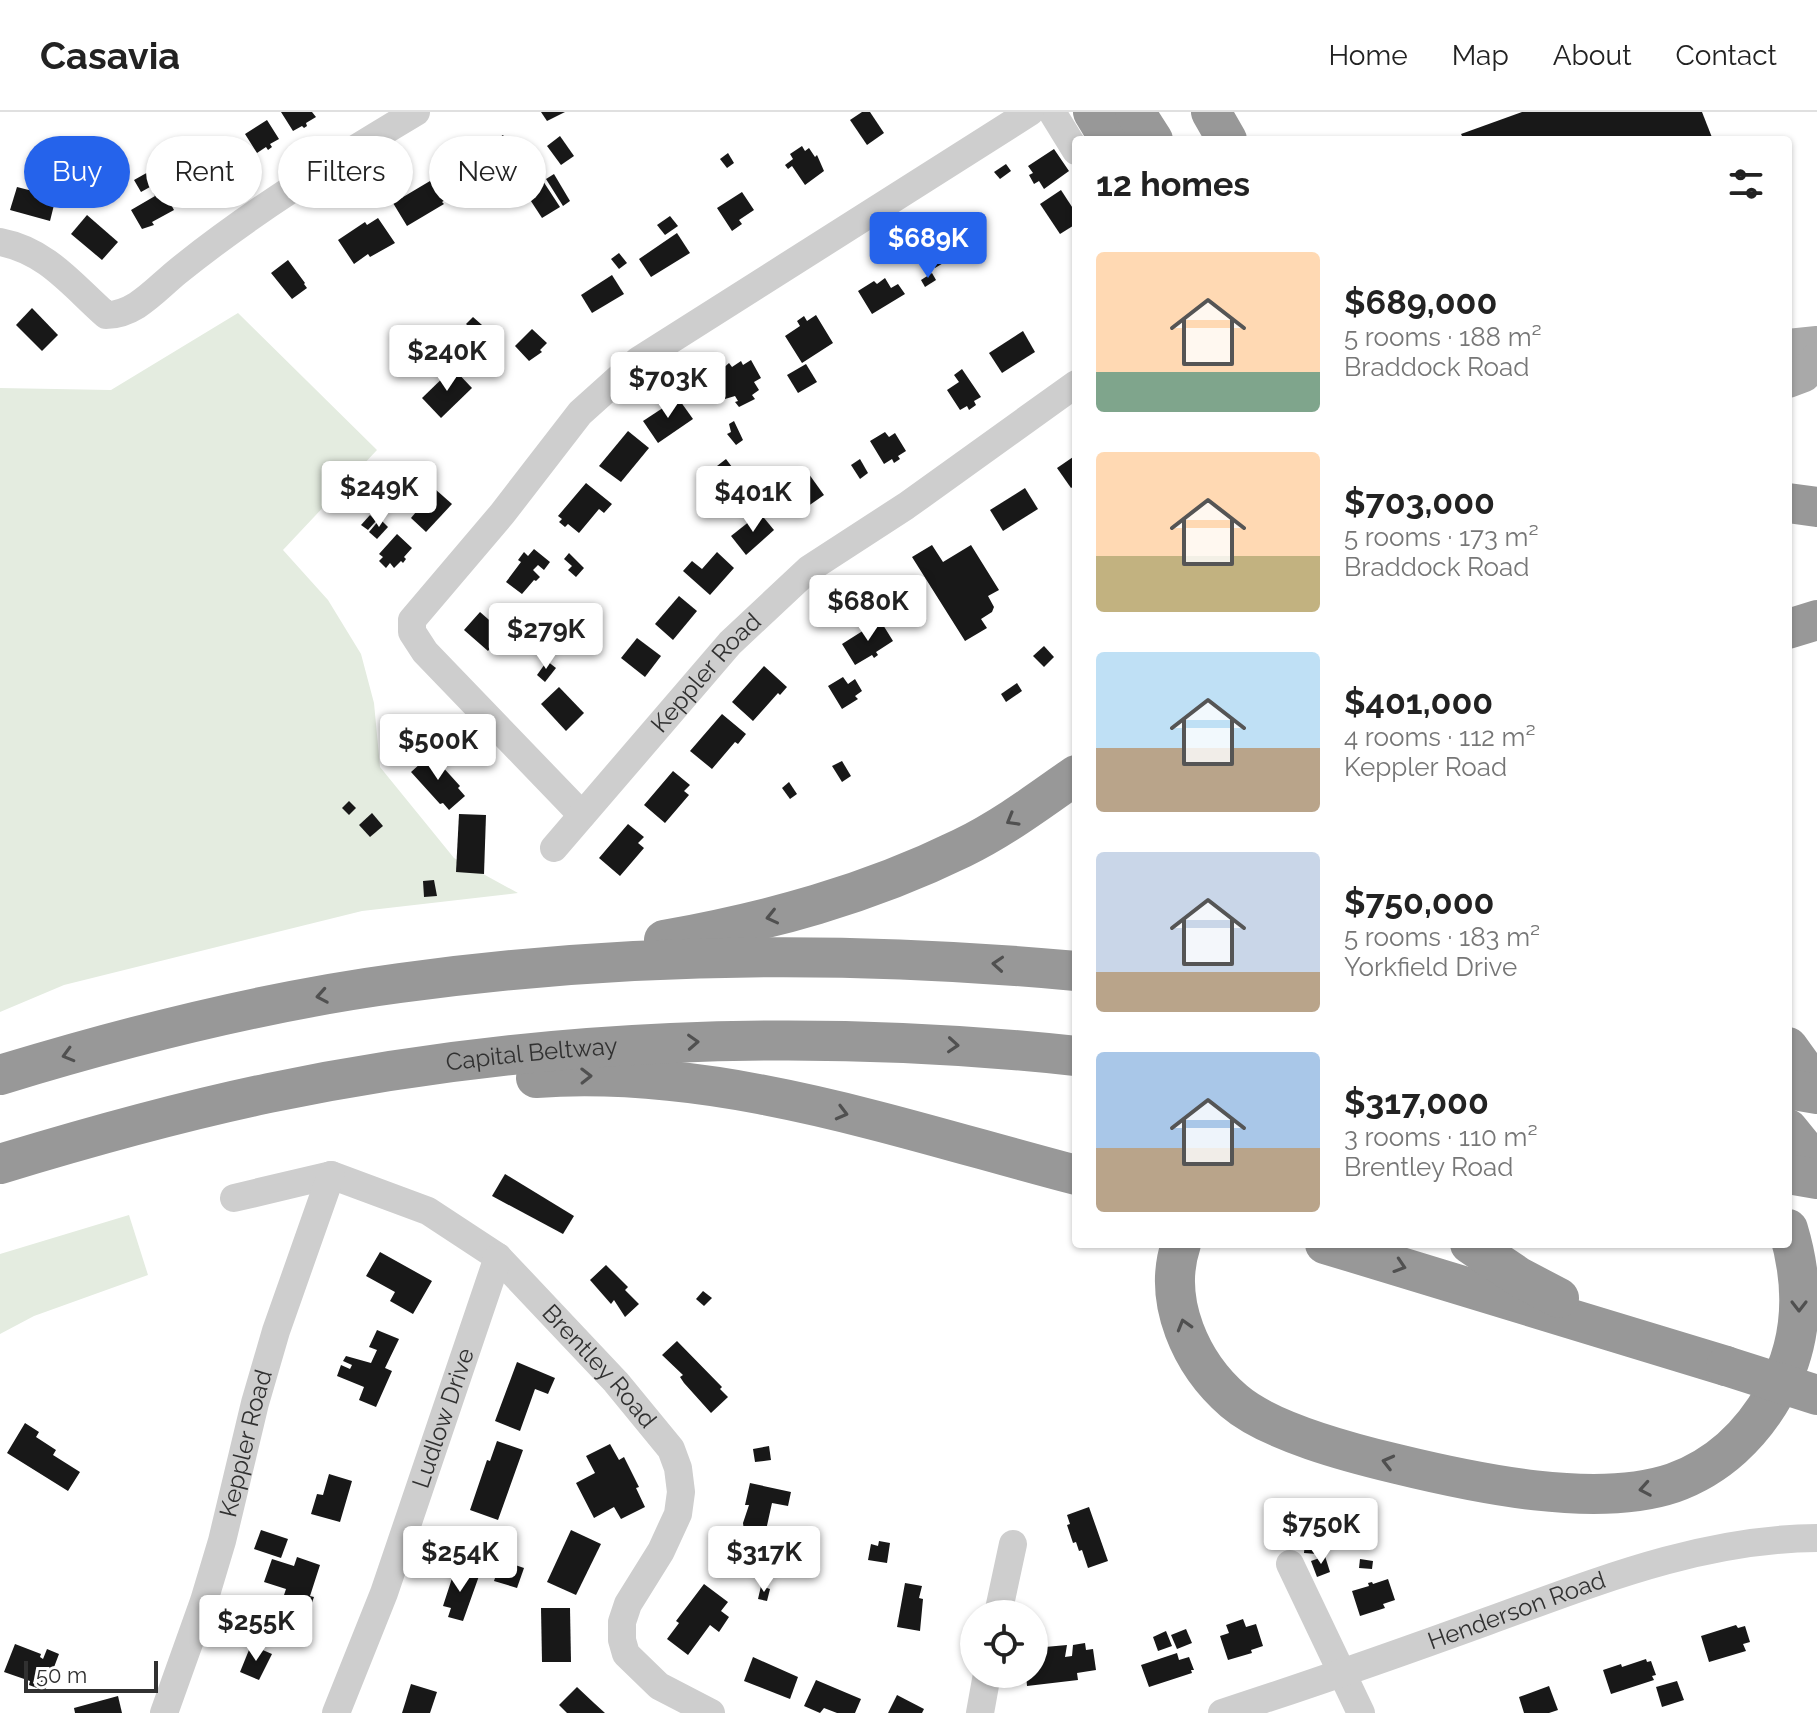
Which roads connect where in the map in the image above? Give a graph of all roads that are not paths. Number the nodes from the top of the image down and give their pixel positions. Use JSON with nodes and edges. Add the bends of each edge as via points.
{"nodes":[{"id":1,"x":416,"y":112,"type":"edge"},
{"id":2,"x":1030,"y":112,"type":"edge"},
{"id":3,"x":1052,"y":112,"type":"edge"},
{"id":4,"x":1093,"y":112,"type":"edge"},
{"id":5,"x":1135,"y":112,"type":"edge"},
{"id":6,"x":1211,"y":112,"type":"edge"},
{"id":7,"x":1108,"y":136,"type":"edge"},
{"id":8,"x":1150,"y":136,"type":"edge"},
{"id":9,"x":1225,"y":136,"type":"edge"},
{"id":10,"x":1072,"y":144,"type":"edge"},
{"id":11,"x":0,"y":242,"type":"edge"},
{"id":12,"x":1817,"y":343,"type":"edge"},
{"id":13,"x":1792,"y":346,"type":"edge"},
{"id":14,"x":1817,"y":359,"type":"edge"},
{"id":15,"x":1792,"y":380,"type":"edge"},
{"id":16,"x":1072,"y":387,"type":"edge"},
{"id":17,"x":1792,"y":504,"type":"edge"},
{"id":18,"x":1817,"y":507,"type":"edge"},
{"id":19,"x":1817,"y":620,"type":"edge"},
{"id":20,"x":1792,"y":628,"type":"edge"},
{"id":21,"x":1072,"y":778,"type":"edge"},
{"id":22,"x":582,"y":815,"type":"junction"},
{"id":23,"x":554,"y":848,"type":"dead end"},
{"id":24,"x":1072,"y":971,"type":"edge"},
{"id":25,"x":398,"y":983,"type":"junction"},
{"id":26,"x":1792,"y":1053,"type":"edge"},
{"id":27,"x":1072,"y":1056,"type":"edge"},
{"id":28,"x":1792,"y":1071,"type":"edge"},
{"id":29,"x":1817,"y":1074,"type":"edge"},
{"id":30,"x":0,"y":1075,"type":"edge"},
{"id":31,"x":1792,"y":1083,"type":"edge"},
{"id":32,"x":1817,"y":1087,"type":"edge"},
{"id":33,"x":1792,"y":1090,"type":"edge"},
{"id":34,"x":1817,"y":1094,"type":"edge"},
{"id":35,"x":1817,"y":1112,"type":"edge"},
{"id":36,"x":1792,"y":1134,"type":"edge"},
{"id":37,"x":65,"y":1144,"type":"junction"},
{"id":38,"x":1792,"y":1160,"type":"edge"},
{"id":39,"x":0,"y":1164,"type":"edge"},
{"id":40,"x":1817,"y":1165,"type":"edge"},
{"id":41,"x":1072,"y":1174,"type":"edge"},
{"id":42,"x":331,"y":1175,"type":"junction"},
{"id":43,"x":1792,"y":1175,"type":"edge"},
{"id":44,"x":1817,"y":1179,"type":"edge"},
{"id":45,"x":1817,"y":1188,"type":"edge"},
{"id":46,"x":234,"y":1198,"type":"dead end"},
{"id":47,"x":1180,"y":1248,"type":"edge"},
{"id":48,"x":1338,"y":1248,"type":"edge"},
{"id":49,"x":1476,"y":1248,"type":"edge"},
{"id":50,"x":1792,"y":1248,"type":"edge"},
{"id":51,"x":498,"y":1257,"type":"junction"},
{"id":52,"x":1726,"y":1366,"type":"junction"},
{"id":53,"x":1817,"y":1395,"type":"edge"},
{"id":54,"x":1817,"y":1538,"type":"edge"},
{"id":55,"x":1013,"y":1544,"type":"dead end"},
{"id":56,"x":1290,"y":1564,"type":"dead end"},
{"id":57,"x":1001,"y":1600,"type":"edge"},
{"id":58,"x":1342,"y":1674,"type":"junction"},
{"id":59,"x":984,"y":1688,"type":"edge"},
{"id":60,"x":164,"y":1713,"type":"edge"},
{"id":61,"x":336,"y":1713,"type":"edge"},
{"id":62,"x":711,"y":1713,"type":"edge"},
{"id":63,"x":980,"y":1713,"type":"edge"},
{"id":64,"x":1222,"y":1713,"type":"edge"},
{"id":65,"x":1361,"y":1713,"type":"edge"}],
"edges":[{"from":1,"to":11,"type":"street","via":[[337,159],[195,257],[129,312],[106,315],[56,268],[29,251]]},
{"from":2,"to":22,"type":"street","via":[[639,360],[580,413],[412,620],[412,632],[425,652]]},
{"from":3,"to":10,"type":"street"},
{"from":4,"to":7,"type":"highway"},
{"from":5,"to":8,"type":"highway"},
{"from":6,"to":9,"type":"highway"},
{"from":12,"to":13,"type":"main road"},
{"from":14,"to":15,"type":"main road","via":[[1804,375]]},
{"from":16,"to":22,"type":"street","name":"Keppler Road","via":[[809,569],[730,643]]},
{"from":17,"to":18,"type":"highway"},
{"from":19,"to":20,"type":"highway"},
{"from":21,"to":25,"type":"highway","one_way":true,"via":[[964,847],[842,898],[687,936]]},
{"from":22,"to":23,"type":"street","name":"Keppler Road"},
{"from":24,"to":25,"type":"highway","one_way":true,"via":[[904,958],[698,957]]},
{"from":25,"to":30,"type":"highway","one_way":true,"via":[[158,1030]]},
{"from":26,"to":32,"type":"highway"},
{"from":37,"to":27,"type":"highway","name":"Capital Beltway","one_way":true,"via":[[271,1093],[466,1060],[580,1048],[900,1042]]},
{"from":28,"to":29,"type":"highway"},
{"from":31,"to":35,"type":"highway"},
{"from":33,"to":34,"type":"highway","bridge":true},
{"from":36,"to":40,"type":"highway"},
{"from":37,"to":39,"type":"highway","name":"Capital Beltway"},
{"from":37,"to":41,"type":"highway","one_way":true,"via":[[273,1105],[469,1082],[601,1076],[713,1086],[797,1101]]},
{"from":38,"to":45,"type":"highway"},
{"from":42,"to":46,"type":"street"},
{"from":42,"to":51,"type":"street","name":"Brentley Road","via":[[428,1211]]},
{"from":42,"to":60,"type":"street","name":"Keppler Road","via":[[276,1331],[222,1541]]},
{"from":43,"to":44,"type":"highway","bridge":true},
{"from":50,"to":47,"type":"highway","one_way":true,"via":[[1798,1277],[1798,1338],[1788,1370],[1754,1427],[1730,1451],[1674,1483],[1610,1493],[1499,1485],[1437,1474],[1368,1457],[1258,1417],[1202,1369],[1190,1347],[1177,1298]]},
{"from":48,"to":52,"type":"highway","one_way":true},
{"from":49,"to":52,"type":"highway","via":[[1573,1306]]},
{"from":51,"to":61,"type":"street","name":"Ludlow Drive","via":[[384,1593]]},
{"from":51,"to":62,"type":"street","name":"Brentley Road","via":[[671,1449],[681,1492],[678,1514],[628,1604],[622,1640],[626,1654],[659,1686]]},
{"from":52,"to":53,"type":"highway","bridge":true},
{"from":54,"to":58,"type":"street","name":"Henderson Road","via":[[1767,1539],[1639,1568]]},
{"from":55,"to":57,"type":"street"},
{"from":56,"to":58,"type":"street"},
{"from":58,"to":64,"type":"street","name":"Henderson Road"},
{"from":58,"to":65,"type":"street"},
{"from":59,"to":63,"type":"street"}]}
